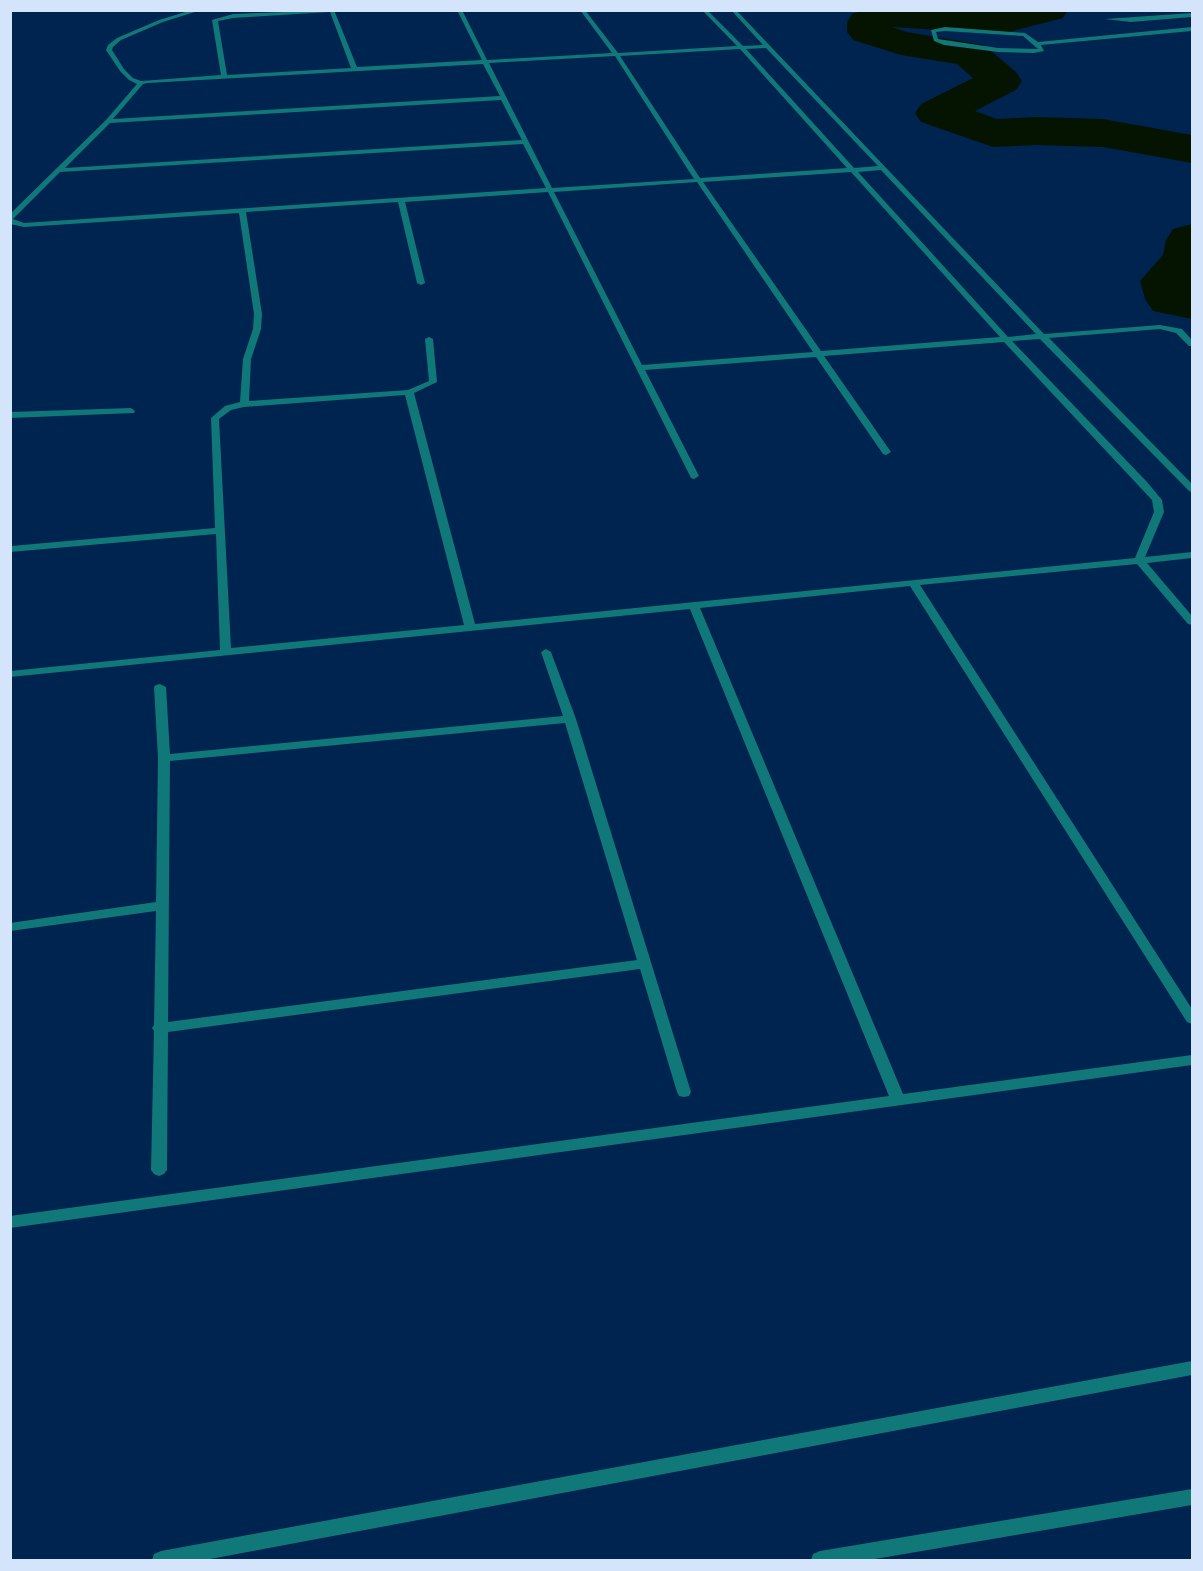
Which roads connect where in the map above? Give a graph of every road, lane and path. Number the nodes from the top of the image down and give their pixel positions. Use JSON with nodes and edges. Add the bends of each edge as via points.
{"nodes":[{"id":1,"x":199,"y":10,"type":"edge"},
{"id":2,"x":284,"y":10,"type":"edge"},
{"id":3,"x":332,"y":10,"type":"edge"},
{"id":4,"x":459,"y":10,"type":"edge"},
{"id":5,"x":582,"y":10,"type":"edge"},
{"id":6,"x":705,"y":10,"type":"edge"},
{"id":7,"x":733,"y":10,"type":"edge"},
{"id":8,"x":298,"y":12,"type":"edge"},
{"id":9,"x":1192,"y":15,"type":"edge"},
{"id":10,"x":1108,"y":19,"type":"dead end"},
{"id":11,"x":1192,"y":29,"type":"edge"},
{"id":12,"x":1037,"y":44,"type":"junction"},
{"id":13,"x":766,"y":46,"type":"junction"},
{"id":14,"x":741,"y":47,"type":"junction"},
{"id":15,"x":616,"y":54,"type":"junction"},
{"id":16,"x":485,"y":61,"type":"junction"},
{"id":17,"x":354,"y":68,"type":"junction"},
{"id":18,"x":224,"y":75,"type":"junction"},
{"id":19,"x":141,"y":83,"type":"junction"},
{"id":20,"x":504,"y":98,"type":"junction"},
{"id":21,"x":108,"y":121,"type":"junction"},
{"id":22,"x":527,"y":142,"type":"junction"},
{"id":23,"x":883,"y":168,"type":"junction"},
{"id":24,"x":57,"y":170,"type":"junction"},
{"id":25,"x":853,"y":170,"type":"junction"},
{"id":26,"x":699,"y":181,"type":"junction"},
{"id":27,"x":551,"y":190,"type":"junction"},
{"id":28,"x":400,"y":200,"type":"junction"},
{"id":29,"x":242,"y":210,"type":"junction"},
{"id":30,"x":10,"y":220,"type":"edge"},
{"id":31,"x":421,"y":283,"type":"dead end"},
{"id":32,"x":1192,"y":329,"type":"edge"},
{"id":33,"x":1179,"y":331,"type":"junction"},
{"id":34,"x":1041,"y":335,"type":"junction"},
{"id":35,"x":1005,"y":338,"type":"junction"},
{"id":36,"x":429,"y":339,"type":"dead end"},
{"id":37,"x":1192,"y":344,"type":"edge"},
{"id":38,"x":818,"y":353,"type":"junction"},
{"id":39,"x":640,"y":368,"type":"junction"},
{"id":40,"x":410,"y":392,"type":"junction"},
{"id":41,"x":244,"y":404,"type":"junction"},
{"id":42,"x":131,"y":411,"type":"dead end"},
{"id":43,"x":10,"y":415,"type":"edge"},
{"id":44,"x":886,"y":452,"type":"dead end"},
{"id":45,"x":694,"y":476,"type":"dead end"},
{"id":46,"x":1192,"y":489,"type":"edge"},
{"id":47,"x":220,"y":531,"type":"junction"},
{"id":48,"x":11,"y":549,"type":"edge"},
{"id":49,"x":1192,"y":555,"type":"edge"},
{"id":50,"x":1139,"y":560,"type":"junction"},
{"id":51,"x":913,"y":583,"type":"junction"},
{"id":52,"x":694,"y":605,"type":"junction"},
{"id":53,"x":1192,"y":622,"type":"edge"},
{"id":54,"x":470,"y":627,"type":"junction"},
{"id":55,"x":226,"y":652,"type":"junction"},
{"id":56,"x":546,"y":652,"type":"dead end"},
{"id":57,"x":10,"y":674,"type":"edge"},
{"id":58,"x":160,"y":687,"type":"dead end"},
{"id":59,"x":570,"y":719,"type":"junction"},
{"id":60,"x":164,"y":758,"type":"junction"},
{"id":61,"x":161,"y":906,"type":"junction"},
{"id":62,"x":10,"y":927,"type":"edge"},
{"id":63,"x":644,"y":964,"type":"junction"},
{"id":64,"x":1192,"y":1019,"type":"edge"},
{"id":65,"x":159,"y":1028,"type":"junction"},
{"id":66,"x":1192,"y":1060,"type":"edge"},
{"id":67,"x":684,"y":1092,"type":"dead end"},
{"id":68,"x":898,"y":1101,"type":"junction"},
{"id":69,"x":159,"y":1170,"type":"dead end"},
{"id":70,"x":10,"y":1222,"type":"edge"},
{"id":71,"x":1192,"y":1368,"type":"edge"},
{"id":72,"x":1192,"y":1497,"type":"edge"},
{"id":73,"x":161,"y":1560,"type":"edge"},
{"id":74,"x":820,"y":1560,"type":"edge"}],
"edges":[{"from":1,"to":19,"type":"street","via":[[161,21],[110,46],[122,70]]},
{"from":2,"to":8,"type":"street"},
{"from":3,"to":8,"type":"street"},
{"from":3,"to":17,"type":"street"},
{"from":4,"to":16,"type":"street"},
{"from":5,"to":15,"type":"street"},
{"from":6,"to":14,"type":"street"},
{"from":7,"to":13,"type":"street"},
{"from":8,"to":18,"type":"street","via":[[215,20]]},
{"from":9,"to":10,"type":"street"},
{"from":11,"to":12,"type":"street"},
{"from":12,"to":12,"type":"street","via":[[1042,50],[1011,51],[944,43],[936,40],[933,31],[1017,34]]},
{"from":13,"to":14,"type":"street"},
{"from":13,"to":23,"type":"street"},
{"from":14,"to":15,"type":"street"},
{"from":14,"to":25,"type":"street"},
{"from":15,"to":16,"type":"street"},
{"from":15,"to":26,"type":"street"},
{"from":16,"to":17,"type":"street"},
{"from":16,"to":20,"type":"street"},
{"from":17,"to":18,"type":"street"},
{"from":18,"to":19,"type":"street"},
{"from":19,"to":21,"type":"street"},
{"from":20,"to":21,"type":"street"},
{"from":20,"to":22,"type":"street"},
{"from":21,"to":24,"type":"street"},
{"from":22,"to":24,"type":"street"},
{"from":22,"to":27,"type":"street"},
{"from":23,"to":25,"type":"street"},
{"from":23,"to":34,"type":"street"},
{"from":24,"to":30,"type":"street"},
{"from":25,"to":26,"type":"street"},
{"from":25,"to":35,"type":"street"},
{"from":26,"to":27,"type":"street"},
{"from":26,"to":38,"type":"street"},
{"from":27,"to":28,"type":"street"},
{"from":27,"to":39,"type":"street"},
{"from":28,"to":29,"type":"street"},
{"from":28,"to":31,"type":"street"},
{"from":29,"to":30,"type":"street","via":[[24,225]]},
{"from":29,"to":41,"type":"street","via":[[258,314],[247,359]]},
{"from":32,"to":33,"type":"street"},
{"from":33,"to":34,"type":"street","via":[[1160,327]]},
{"from":33,"to":37,"type":"street"},
{"from":34,"to":35,"type":"street"},
{"from":34,"to":46,"type":"street"},
{"from":35,"to":38,"type":"street"},
{"from":35,"to":50,"type":"street","via":[[1157,500],[1157,521]]},
{"from":36,"to":40,"type":"street","via":[[433,382]]},
{"from":38,"to":39,"type":"street"},
{"from":38,"to":44,"type":"street"},
{"from":39,"to":45,"type":"street"},
{"from":40,"to":41,"type":"street"},
{"from":40,"to":54,"type":"street"},
{"from":41,"to":47,"type":"street","via":[[222,411],[214,421]]},
{"from":42,"to":43,"type":"street"},
{"from":47,"to":48,"type":"street"},
{"from":47,"to":55,"type":"street"},
{"from":49,"to":50,"type":"street"},
{"from":50,"to":51,"type":"street"},
{"from":50,"to":53,"type":"street"},
{"from":51,"to":52,"type":"street"},
{"from":51,"to":64,"type":"street"},
{"from":52,"to":54,"type":"street"},
{"from":52,"to":68,"type":"street"},
{"from":54,"to":55,"type":"street"},
{"from":55,"to":57,"type":"street"},
{"from":56,"to":59,"type":"street"},
{"from":58,"to":60,"type":"street"},
{"from":59,"to":60,"type":"street"},
{"from":59,"to":63,"type":"street"},
{"from":60,"to":61,"type":"street"},
{"from":61,"to":62,"type":"street"},
{"from":61,"to":65,"type":"street"},
{"from":63,"to":65,"type":"street"},
{"from":63,"to":67,"type":"street"},
{"from":65,"to":69,"type":"street"},
{"from":66,"to":68,"type":"street"},
{"from":68,"to":70,"type":"street"},
{"from":71,"to":73,"type":"street"},
{"from":72,"to":74,"type":"street"}]}
